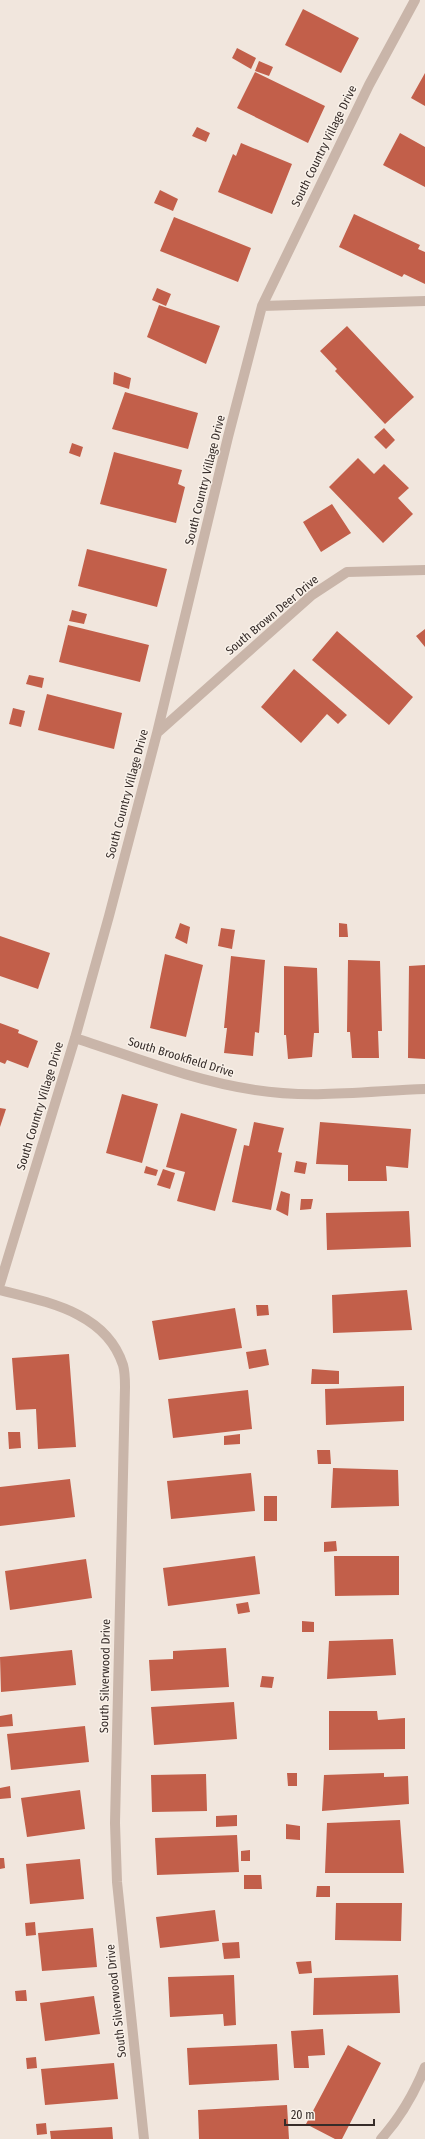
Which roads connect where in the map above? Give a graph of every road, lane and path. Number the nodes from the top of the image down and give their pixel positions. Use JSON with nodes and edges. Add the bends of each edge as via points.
{"nodes":[{"id":1,"x":414,"y":0,"type":"edge"},
{"id":2,"x":425,"y":301,"type":"edge"},
{"id":3,"x":262,"y":306,"type":"junction"},
{"id":4,"x":425,"y":570,"type":"edge"},
{"id":5,"x":157,"y":733,"type":"junction"},
{"id":6,"x":75,"y":1038,"type":"junction"},
{"id":7,"x":425,"y":1089,"type":"edge"},
{"id":8,"x":0,"y":1284,"type":"edge"},
{"id":9,"x":0,"y":1290,"type":"edge"},
{"id":10,"x":425,"y":2067,"type":"edge"},
{"id":11,"x":144,"y":2139,"type":"edge"},
{"id":12,"x":381,"y":2139,"type":"edge"}],
"edges":[{"from":1,"to":3,"type":"street","name":"South Country Village Drive","via":[[369,85]]},
{"from":2,"to":3,"type":"street"},
{"from":3,"to":5,"type":"street","name":"South Country Village Drive"},
{"from":4,"to":5,"type":"street","name":"South Brown Deer Drive","via":[[347,572],[312,595]]},
{"from":5,"to":6,"type":"street","name":"South Country Village Drive"},
{"from":6,"to":7,"type":"street","name":"South Brookfield Drive","via":[[222,1085],[257,1091],[295,1094]]},
{"from":6,"to":8,"type":"street","name":"South Country Village Drive"},
{"from":9,"to":11,"type":"street","name":"South Silverwood Drive","via":[[53,1304],[82,1315],[114,1344],[123,1366],[125,1387],[115,1823],[117,1882]]},
{"from":10,"to":12,"type":"street","via":[[413,2095]]}]}
